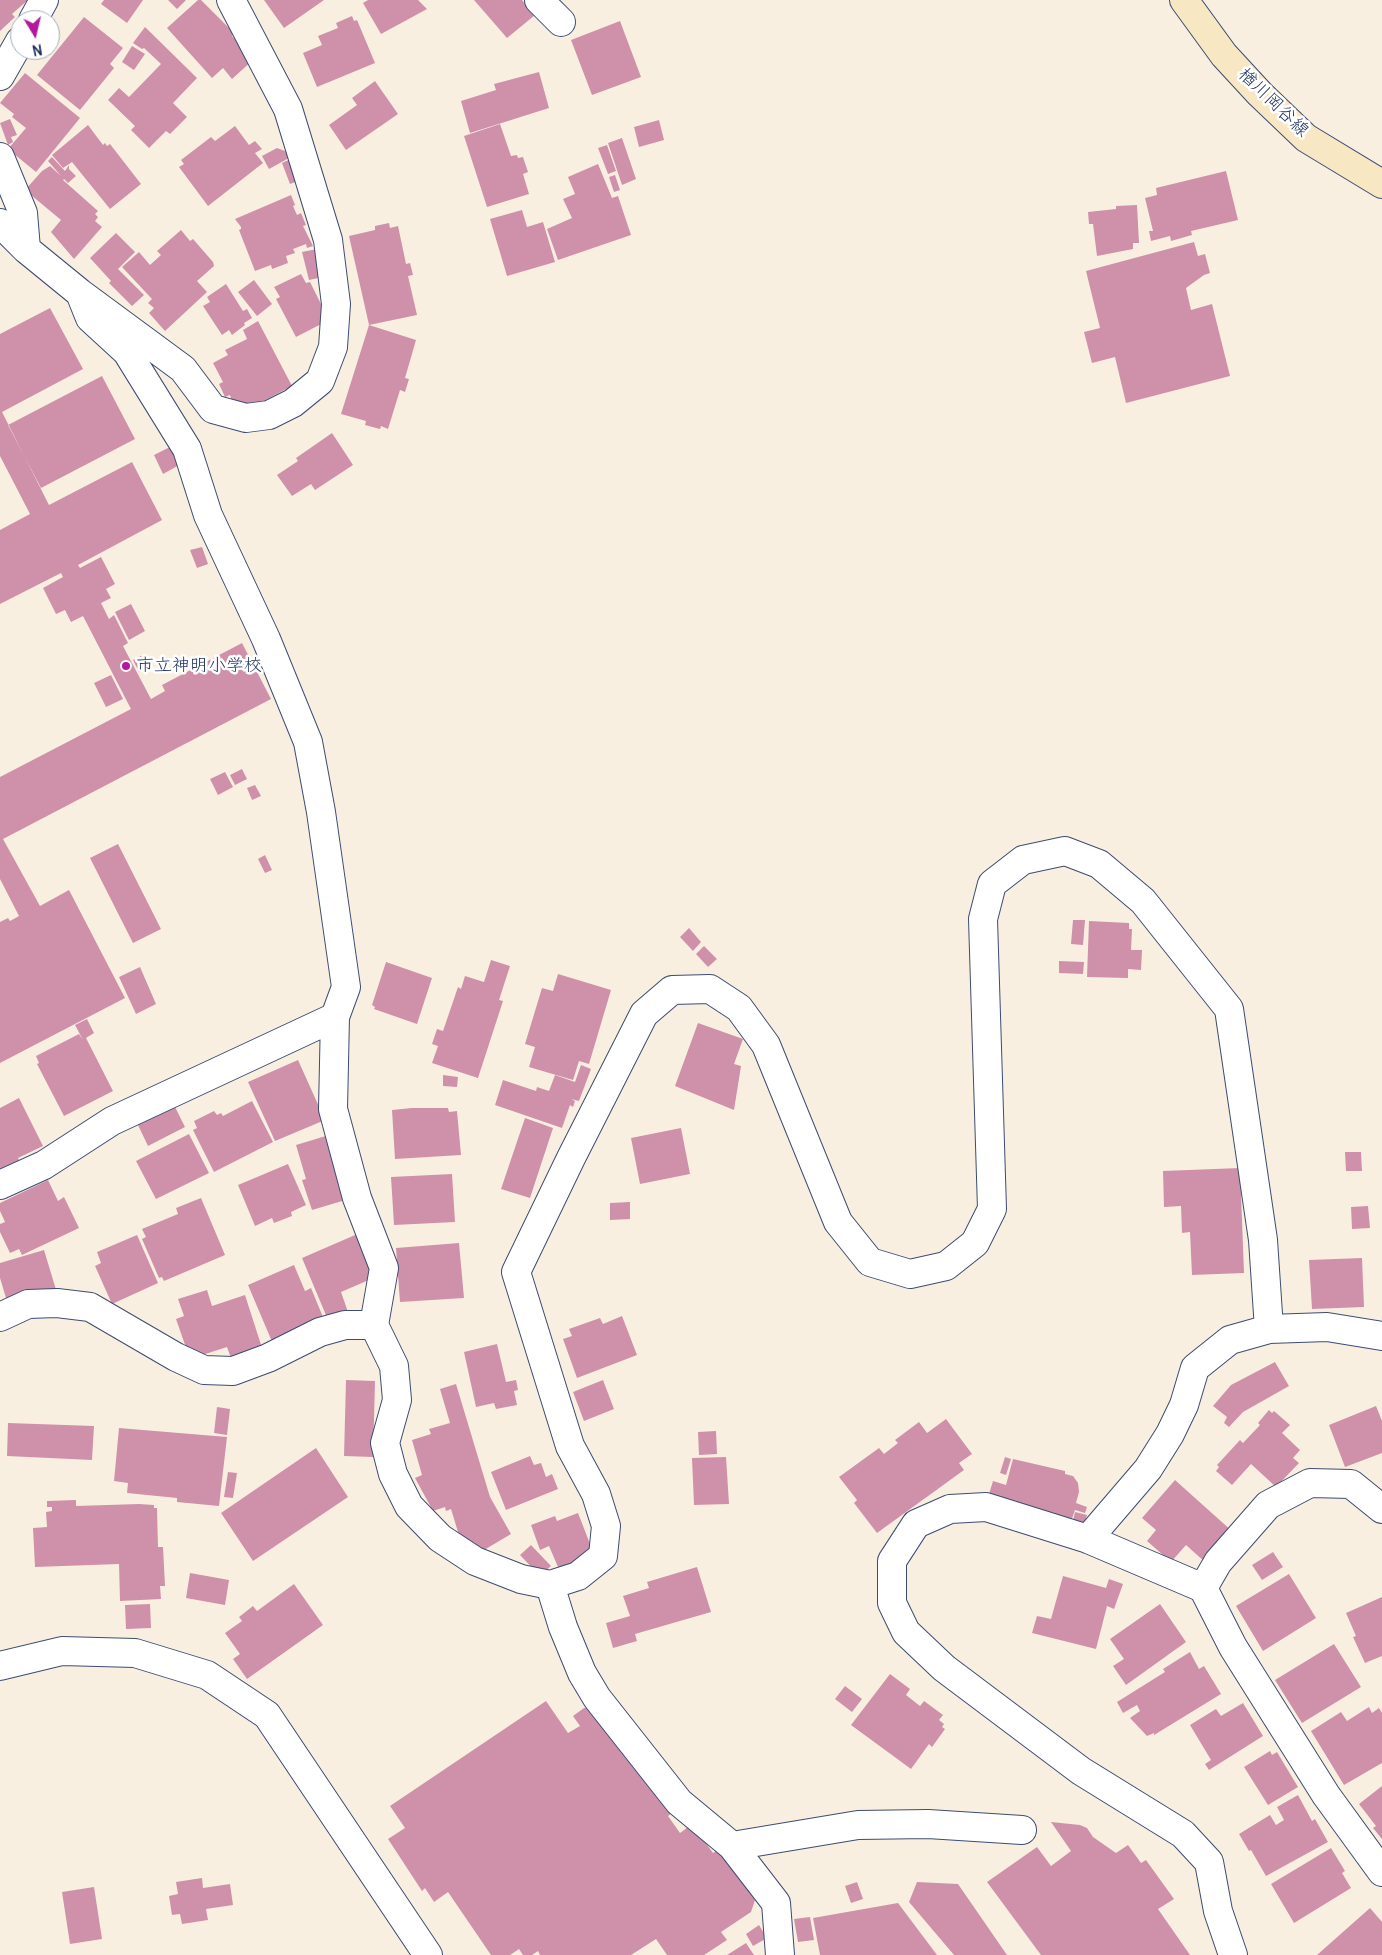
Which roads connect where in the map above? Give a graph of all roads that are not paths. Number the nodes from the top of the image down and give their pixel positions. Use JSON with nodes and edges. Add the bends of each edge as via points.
{"nodes":[{"id":1,"x":231,"y":0,"type":"edge"},
{"id":2,"x":539,"y":0,"type":"edge"},
{"id":3,"x":1184,"y":0,"type":"edge"},
{"id":4,"x":561,"y":22,"type":"dead end"},
{"id":5,"x":10,"y":58,"type":"edge"},
{"id":6,"x":0,"y":76,"type":"edge"},
{"id":7,"x":0,"y":157,"type":"edge"},
{"id":8,"x":1382,"y":184,"type":"edge"},
{"id":9,"x":0,"y":223,"type":"edge"},
{"id":10,"x":26,"y":249,"type":"junction"},
{"id":11,"x":80,"y":293,"type":"junction"},
{"id":12,"x":335,"y":1018,"type":"junction"},
{"id":13,"x":0,"y":1186,"type":"edge"},
{"id":14,"x":0,"y":1317,"type":"edge"},
{"id":15,"x":374,"y":1326,"type":"junction"},
{"id":16,"x":1269,"y":1329,"type":"junction"},
{"id":17,"x":1382,"y":1336,"type":"edge"},
{"id":18,"x":1382,"y":1508,"type":"edge"},
{"id":19,"x":1088,"y":1540,"type":"junction"},
{"id":20,"x":550,"y":1585,"type":"junction"},
{"id":21,"x":1203,"y":1588,"type":"junction"},
{"id":22,"x":0,"y":1666,"type":"edge"},
{"id":23,"x":1022,"y":1830,"type":"dead end"},
{"id":24,"x":732,"y":1846,"type":"junction"},
{"id":25,"x":1382,"y":1872,"type":"edge"},
{"id":26,"x":428,"y":1955,"type":"edge"},
{"id":27,"x":780,"y":1955,"type":"edge"},
{"id":28,"x":1233,"y":1955,"type":"edge"}],
"edges":[{"from":1,"to":11,"type":"street","via":[[288,109],[328,240],[336,304],[333,347],[320,381],[293,403],[269,415],[246,418],[213,409],[183,369]]},
{"from":2,"to":4,"type":"street"},
{"from":3,"to":8,"type":"main road","name":"楢川岡谷線","via":[[1224,55],[1306,138]]},
{"from":5,"to":6,"type":"street"},
{"from":7,"to":10,"type":"street","via":[[23,214]]},
{"from":9,"to":10,"type":"street"},
{"from":10,"to":11,"type":"street"},
{"from":11,"to":12,"type":"street","via":[[90,318],[127,352],[187,449],[208,516],[266,639],[308,742],[316,777],[346,987]]},
{"from":12,"to":13,"type":"street","via":[[112,1121],[44,1165]]},
{"from":12,"to":15,"type":"street","via":[[334,1109],[357,1198],[384,1268]]},
{"from":14,"to":15,"type":"street","via":[[28,1304],[90,1307],[204,1370],[234,1371],[320,1332],[345,1325]]},
{"from":15,"to":20,"type":"street","via":[[394,1366],[397,1400],[385,1443],[393,1474],[409,1506],[440,1538],[474,1561],[521,1579]]},
{"from":16,"to":17,"type":"street","via":[[1327,1327]]},
{"from":16,"to":19,"type":"street","via":[[1230,1340],[1195,1368],[1184,1405],[1170,1434],[1148,1469]]},
{"from":16,"to":20,"type":"street","via":[[1263,1240],[1229,1009],[1143,901],[1100,864],[1066,851],[1023,860],[992,884],[983,919],[992,1208],[976,1243],[946,1266],[910,1274],[870,1262],[838,1222],[766,1045],[739,1008],[710,988],[672,990],[644,1014],[516,1272],[570,1446],[596,1494],[606,1526],[603,1556],[578,1576]]},
{"from":18,"to":21,"type":"street","via":[[1351,1484],[1310,1483],[1268,1505],[1218,1562]]},
{"from":19,"to":21,"type":"street"},
{"from":19,"to":28,"type":"street","via":[[986,1507],[950,1509],[916,1524],[892,1561],[892,1603],[906,1632],[944,1668],[1081,1771],[1183,1834],[1209,1862],[1218,1911]]},
{"from":20,"to":24,"type":"street","via":[[563,1627],[597,1698],[679,1802]]},
{"from":21,"to":25,"type":"street","via":[[1233,1647],[1326,1795]]},
{"from":22,"to":26,"type":"street","via":[[62,1651],[135,1653],[207,1675],[267,1715]]},
{"from":23,"to":24,"type":"street","via":[[928,1824],[858,1825]]},
{"from":24,"to":27,"type":"street","via":[[776,1903]]}]}
